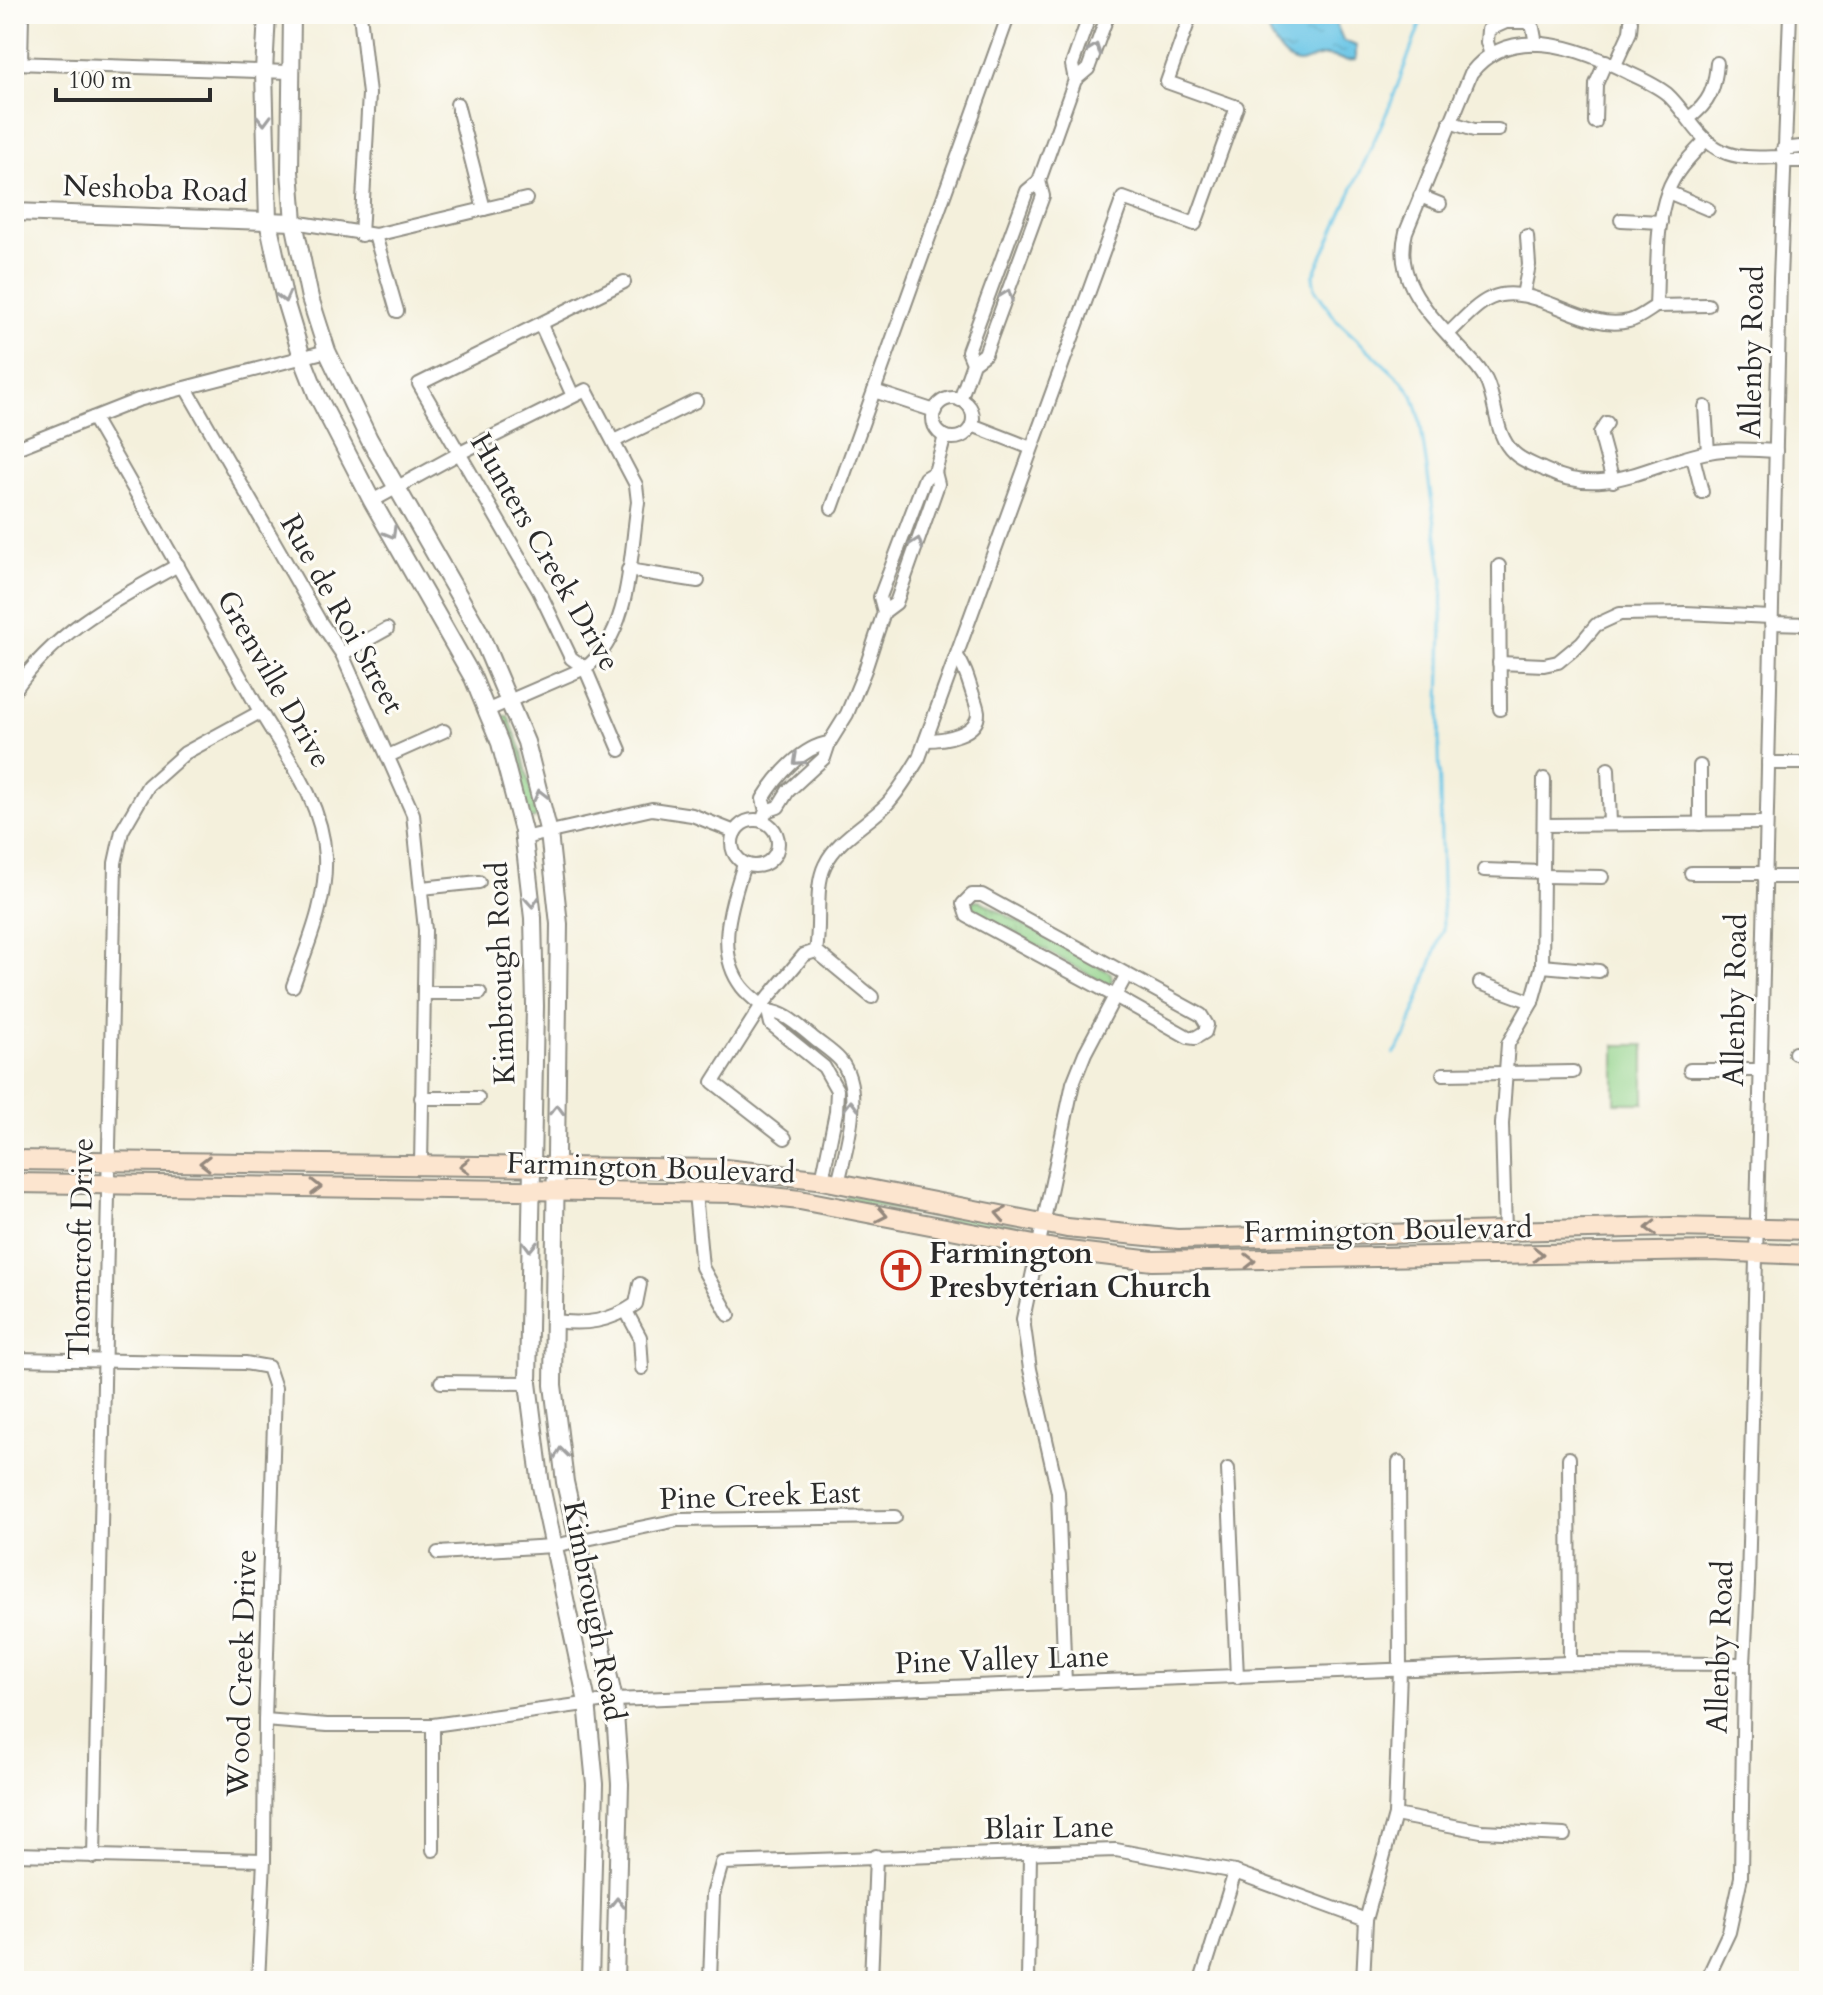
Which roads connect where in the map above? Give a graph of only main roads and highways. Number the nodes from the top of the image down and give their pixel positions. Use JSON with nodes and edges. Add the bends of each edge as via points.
{"nodes":[{"id":1,"x":14,"y":1160,"type":"edge"},
{"id":2,"x":14,"y":1183,"type":"edge"},
{"id":3,"x":832,"y":1191,"type":"junction"},
{"id":4,"x":1809,"y":1230,"type":"edge"},
{"id":5,"x":1757,"y":1241,"type":"junction"},
{"id":6,"x":1809,"y":1241,"type":"edge"},
{"id":7,"x":1505,"y":1242,"type":"junction"},
{"id":8,"x":1809,"y":1255,"type":"edge"}],
"edges":[{"from":3,"to":1,"type":"main road","name":"Farmington Boulevard","one_way":true,"via":[[725,1169]]},
{"from":2,"to":3,"type":"main road","name":"Farmington Boulevard","one_way":true,"via":[[767,1196]]},
{"from":7,"to":3,"type":"main road","name":"Farmington Boulevard","one_way":true,"via":[[1177,1239]]},
{"from":3,"to":7,"type":"main road","name":"Farmington Boulevard","one_way":true,"via":[[1037,1246],[1126,1259],[1397,1257]]},
{"from":4,"to":5,"type":"main road","name":"Farmington Boulevard"},
{"from":5,"to":6,"type":"main road"},
{"from":7,"to":5,"type":"main road","name":"Farmington Boulevard","one_way":true,"via":[[1647,1252]]},
{"from":5,"to":7,"type":"main road","name":"Farmington Boulevard","one_way":true,"via":[[1673,1227]]},
{"from":5,"to":8,"type":"main road","name":"Farmington Boulevard"}]}
